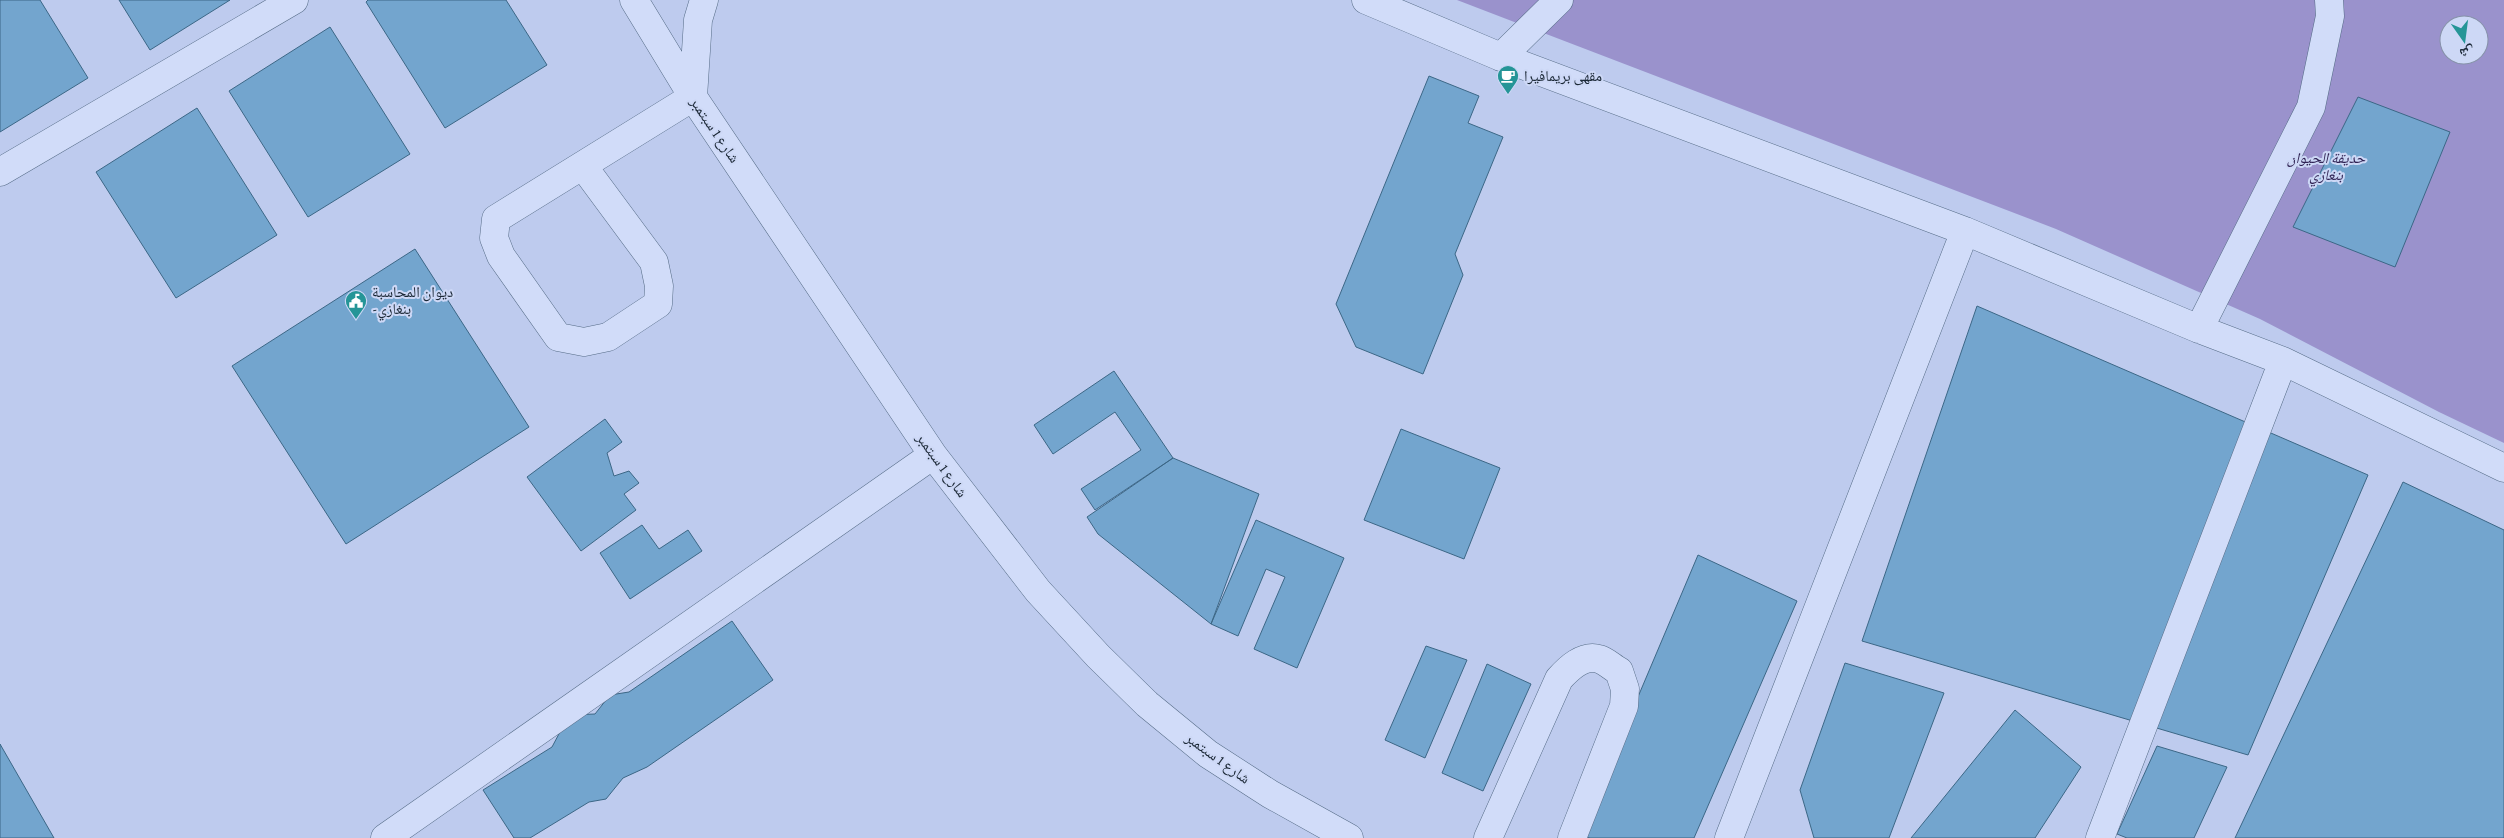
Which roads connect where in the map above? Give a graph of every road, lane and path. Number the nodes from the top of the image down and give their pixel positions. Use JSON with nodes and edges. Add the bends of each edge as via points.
{"nodes":[{"id":1,"x":294,"y":0,"type":"edge"},
{"id":2,"x":635,"y":0,"type":"edge"},
{"id":3,"x":704,"y":0,"type":"edge"},
{"id":4,"x":1366,"y":0,"type":"edge"},
{"id":5,"x":1558,"y":0,"type":"edge"},
{"id":6,"x":2329,"y":0,"type":"edge"},
{"id":7,"x":1502,"y":57,"type":"junction"},
{"id":8,"x":693,"y":98,"type":"junction"},
{"id":9,"x":583,"y":166,"type":"junction"},
{"id":10,"x":0,"y":172,"type":"edge"},
{"id":11,"x":1965,"y":231,"type":"junction"},
{"id":12,"x":2199,"y":329,"type":"junction"},
{"id":13,"x":2283,"y":360,"type":"junction"},
{"id":14,"x":933,"y":455,"type":"junction"},
{"id":15,"x":2504,"y":468,"type":"edge"},
{"id":16,"x":385,"y":838,"type":"edge"},
{"id":17,"x":1349,"y":838,"type":"edge"},
{"id":18,"x":1488,"y":838,"type":"edge"},
{"id":19,"x":1572,"y":838,"type":"edge"},
{"id":20,"x":1729,"y":838,"type":"edge"},
{"id":21,"x":2100,"y":838,"type":"edge"}],
"edges":[{"from":1,"to":10,"type":"street"},
{"from":2,"to":8,"type":"street","name":"شارع 1 سبتمبر"},
{"from":3,"to":8,"type":"street","via":[[698,20]]},
{"from":4,"to":7,"type":"street"},
{"from":5,"to":7,"type":"street"},
{"from":6,"to":12,"type":"street","via":[[2330,16],[2311,107]]},
{"from":7,"to":11,"type":"street"},
{"from":8,"to":9,"type":"street"},
{"from":8,"to":14,"type":"street","name":"شارع 1 سبتمبر"},
{"from":9,"to":9,"type":"street","via":[[654,262],[659,286],[658,304],[608,337],[584,342],[558,337],[501,256],[494,238],[496,219]]},
{"from":11,"to":12,"type":"street"},
{"from":11,"to":20,"type":"street"},
{"from":12,"to":13,"type":"street"},
{"from":13,"to":15,"type":"street"},
{"from":13,"to":21,"type":"street"},
{"from":14,"to":16,"type":"street"},
{"from":14,"to":17,"type":"street","name":"شارع 1 سبتمبر","via":[[1038,591],[1147,704],[1216,759],[1270,794]]},
{"from":18,"to":19,"type":"street","via":[[1558,679],[1572,665],[1598,658],[1620,671],[1625,688],[1624,706]]}]}
